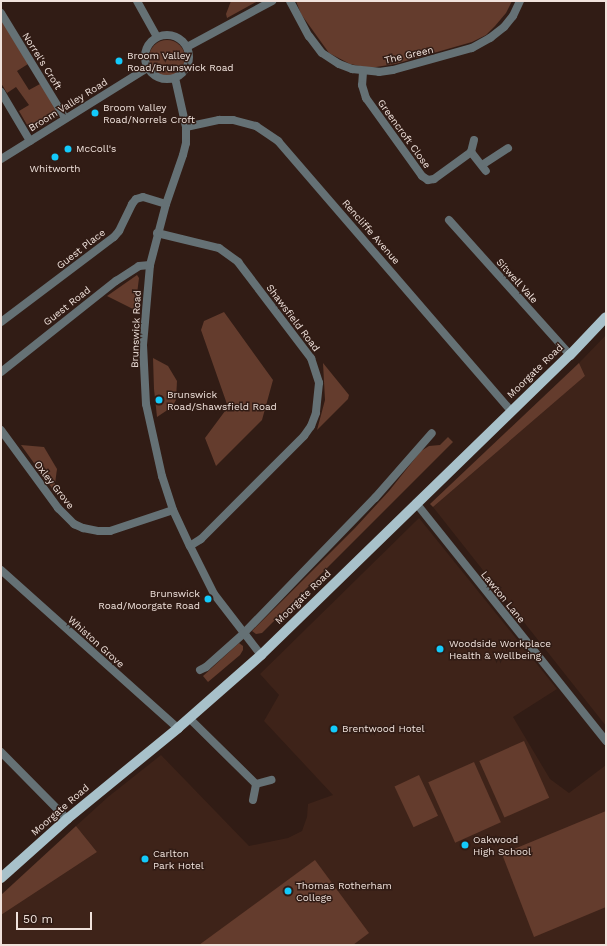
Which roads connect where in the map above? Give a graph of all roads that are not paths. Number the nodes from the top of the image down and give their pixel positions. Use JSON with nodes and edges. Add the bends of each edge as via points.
{"nodes":[{"id":1,"x":137,"y":1,"type":"edge"},
{"id":2,"x":272,"y":1,"type":"edge"},
{"id":3,"x":290,"y":1,"type":"edge"},
{"id":4,"x":520,"y":1,"type":"edge"},
{"id":5,"x":1,"y":13,"type":"edge"},
{"id":6,"x":157,"y":37,"type":"junction"},
{"id":7,"x":187,"y":47,"type":"junction"},
{"id":8,"x":147,"y":68,"type":"junction"},
{"id":9,"x":363,"y":72,"type":"junction"},
{"id":10,"x":175,"y":78,"type":"junction"},
{"id":11,"x":1,"y":92,"type":"edge"},
{"id":12,"x":65,"y":118,"type":"junction"},
{"id":13,"x":186,"y":127,"type":"junction"},
{"id":14,"x":30,"y":140,"type":"junction"},
{"id":15,"x":474,"y":140,"type":"dead end"},
{"id":16,"x":508,"y":148,"type":"dead end"},
{"id":17,"x":471,"y":152,"type":"junction"},
{"id":18,"x":1,"y":159,"type":"edge"},
{"id":19,"x":166,"y":204,"type":"junction"},
{"id":20,"x":449,"y":220,"type":"dead end"},
{"id":21,"x":157,"y":233,"type":"junction"},
{"id":22,"x":150,"y":265,"type":"junction"},
{"id":23,"x":606,"y":317,"type":"edge"},
{"id":24,"x":1,"y":322,"type":"edge"},
{"id":25,"x":570,"y":355,"type":"junction"},
{"id":26,"x":1,"y":372,"type":"edge"},
{"id":27,"x":511,"y":411,"type":"junction"},
{"id":28,"x":1,"y":430,"type":"edge"},
{"id":29,"x":432,"y":433,"type":"dead end"},
{"id":30,"x":416,"y":503,"type":"junction"},
{"id":31,"x":174,"y":510,"type":"junction"},
{"id":32,"x":190,"y":546,"type":"junction"},
{"id":33,"x":1,"y":570,"type":"edge"},
{"id":34,"x":243,"y":634,"type":"junction"},
{"id":35,"x":261,"y":655,"type":"junction"},
{"id":36,"x":200,"y":670,"type":"dead end"},
{"id":37,"x":189,"y":718,"type":"junction"},
{"id":38,"x":178,"y":728,"type":"junction"},
{"id":39,"x":606,"y":741,"type":"edge"},
{"id":40,"x":1,"y":752,"type":"edge"},
{"id":41,"x":271,"y":780,"type":"dead end"},
{"id":42,"x":256,"y":784,"type":"junction"},
{"id":43,"x":253,"y":800,"type":"dead end"},
{"id":44,"x":67,"y":819,"type":"junction"},
{"id":45,"x":1,"y":878,"type":"edge"}],
"edges":[{"from":1,"to":6,"type":"street"},
{"from":2,"to":7,"type":"street"},
{"from":3,"to":9,"type":"street","name":"The Green","via":[[309,36],[322,53],[338,64]]},
{"from":4,"to":9,"type":"street","name":"The Green","via":[[504,27],[472,48],[393,70]]},
{"from":5,"to":12,"type":"street","name":"Norrel's Croft"},
{"from":6,"to":7,"type":"street","via":[[170,35],[183,41]]},
{"from":6,"to":8,"type":"street","via":[[146,47],[144,61]]},
{"from":7,"to":10,"type":"street","via":[[189,62],[186,69]]},
{"from":8,"to":10,"type":"street","via":[[150,73],[162,79]]},
{"from":8,"to":12,"type":"street","name":"Broom Valley Road"},
{"from":9,"to":17,"type":"street","name":"Greencroft Close","via":[[362,85],[366,98],[422,176],[428,180],[434,179]]},
{"from":10,"to":13,"type":"street","name":"Brunswick Road"},
{"from":11,"to":14,"type":"street"},
{"from":12,"to":14,"type":"street","name":"Broom Valley Road"},
{"from":13,"to":19,"type":"street","name":"Brunswick Road","via":[[183,155]]},
{"from":13,"to":27,"type":"street","name":"Rencliffe Avenue","via":[[219,120],[233,120],[256,126],[278,141]]},
{"from":14,"to":18,"type":"street","name":"Broom Valley Road"},
{"from":15,"to":17,"type":"street"},
{"from":16,"to":17,"type":"street","via":[[484,168]]},
{"from":19,"to":21,"type":"street","name":"Brunswick Road"},
{"from":19,"to":24,"type":"street","name":"Guest Place","via":[[143,197],[136,199],[114,237]]},
{"from":20,"to":25,"type":"street","name":"Sitwell Vale"},
{"from":21,"to":22,"type":"street","name":"Brunswick Road"},
{"from":21,"to":32,"type":"street","name":"Shawsfield Road","via":[[219,248],[238,262],[311,358],[319,383],[316,413],[304,436],[201,539]]},
{"from":22,"to":26,"type":"street","name":"Guest Road","via":[[139,266],[116,281]]},
{"from":22,"to":31,"type":"street","name":"Brunswick Road","via":[[143,345],[146,404],[154,447]]},
{"from":23,"to":25,"type":"main road","name":"Moorgate Road"},
{"from":25,"to":27,"type":"main road","name":"Moorgate Road"},
{"from":27,"to":30,"type":"main road","name":"Moorgate Road"},
{"from":28,"to":31,"type":"street","name":"Oxley Grove","via":[[58,508],[74,524],[83,528],[110,531]]},
{"from":29,"to":34,"type":"street","name":"Moorgate Road","via":[[375,498]]},
{"from":30,"to":35,"type":"main road","name":"Moorgate Road"},
{"from":30,"to":39,"type":"street","name":"Lawton Lane"},
{"from":31,"to":32,"type":"street","name":"Brunswick Road"},
{"from":32,"to":34,"type":"street","name":"Brunswick Road","via":[[214,594]]},
{"from":33,"to":38,"type":"street","name":"Whiston Grove"},
{"from":34,"to":35,"type":"street","name":"Brunswick Road"},
{"from":34,"to":36,"type":"street","name":"Moorgate Road"},
{"from":35,"to":37,"type":"main road","name":"Moorgate Road"},
{"from":37,"to":38,"type":"main road","name":"Moorgate Road"},
{"from":37,"to":42,"type":"street"},
{"from":38,"to":44,"type":"main road","name":"Moorgate Road"},
{"from":40,"to":44,"type":"street"},
{"from":41,"to":42,"type":"street"},
{"from":42,"to":43,"type":"street"},
{"from":44,"to":45,"type":"main road","name":"Moorgate Road"}]}
